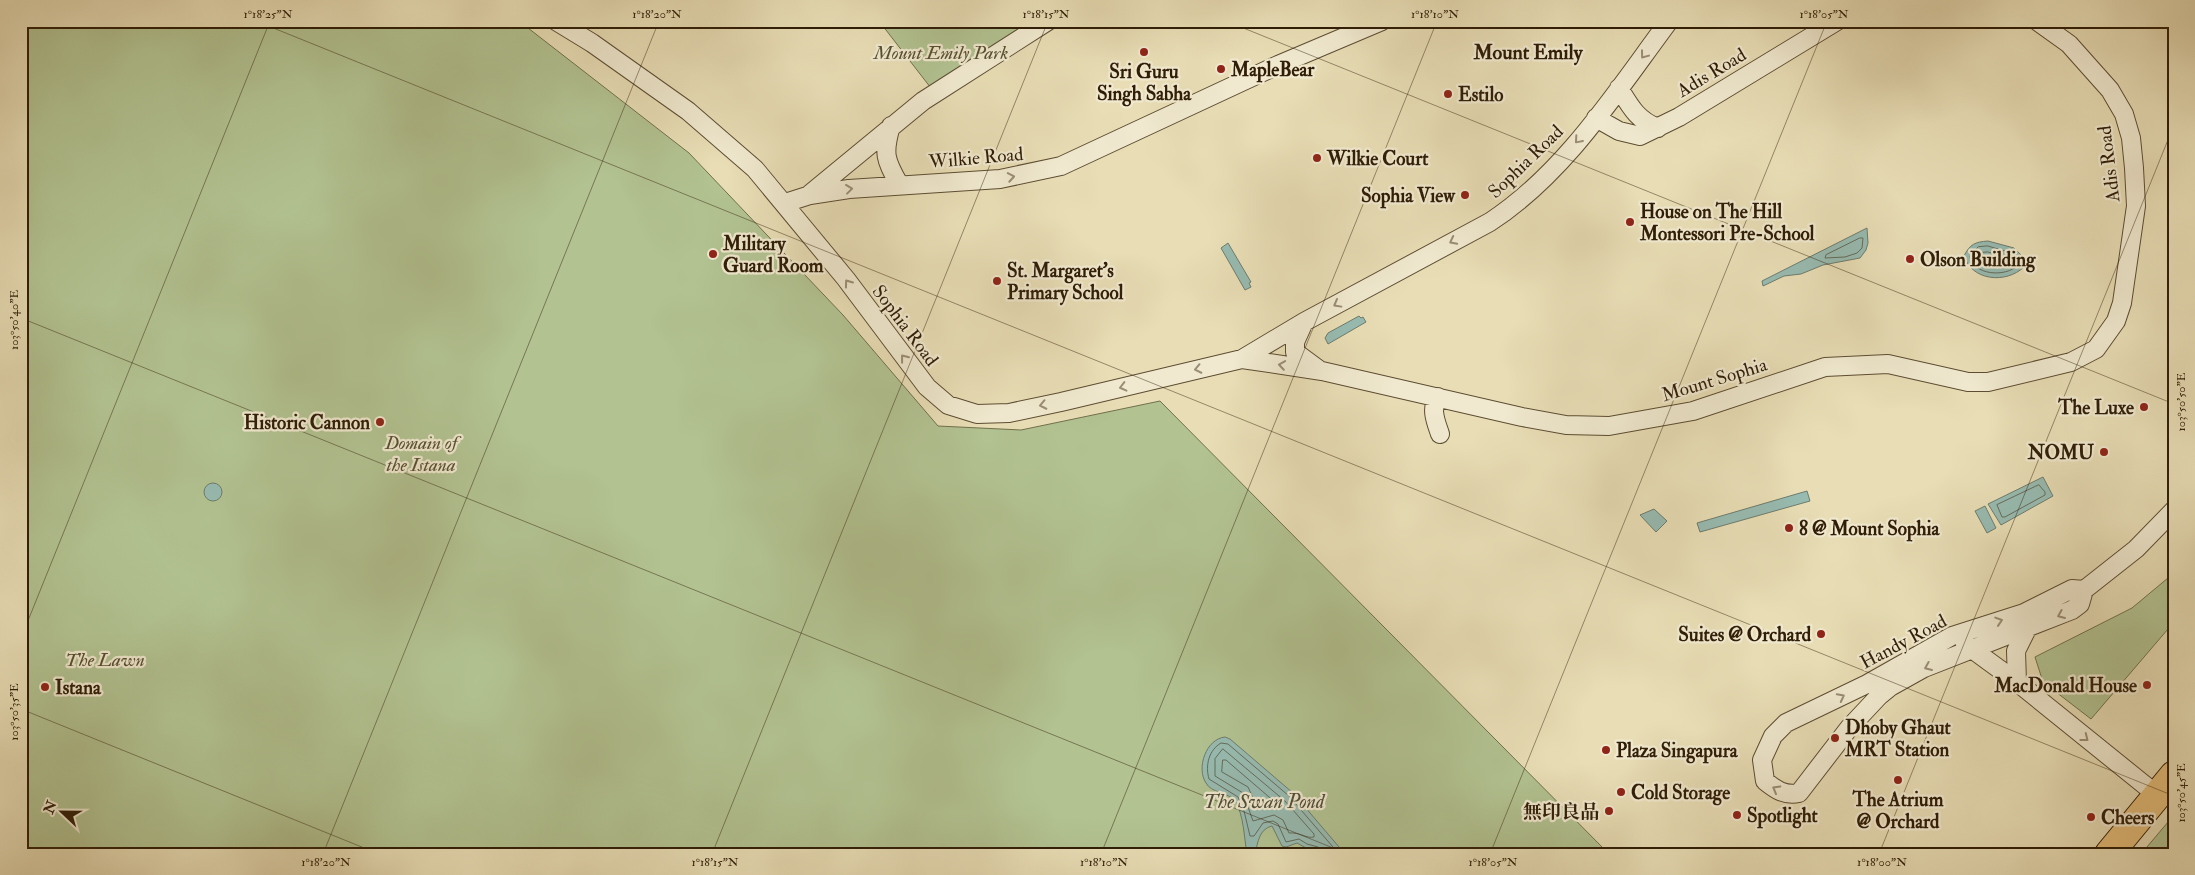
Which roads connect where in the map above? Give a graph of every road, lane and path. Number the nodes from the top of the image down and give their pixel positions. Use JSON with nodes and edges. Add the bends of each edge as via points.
{"nodes":[{"id":1,"x":556,"y":21,"type":"edge"},
{"id":2,"x":1048,"y":21,"type":"edge"},
{"id":3,"x":1382,"y":21,"type":"edge"},
{"id":4,"x":1669,"y":21,"type":"edge"},
{"id":5,"x":1838,"y":21,"type":"edge"},
{"id":6,"x":2036,"y":21,"type":"edge"},
{"id":7,"x":1619,"y":88,"type":"junction"},
{"id":8,"x":1596,"y":118,"type":"junction"},
{"id":9,"x":892,"y":126,"type":"junction"},
{"id":10,"x":1658,"y":128,"type":"junction"},
{"id":11,"x":899,"y":184,"type":"junction"},
{"id":12,"x":810,"y":194,"type":"junction"},
{"id":13,"x":785,"y":203,"type":"junction"},
{"id":14,"x":1311,"y":318,"type":"junction"},
{"id":15,"x":2108,"y":334,"type":"joint"},
{"id":16,"x":1242,"y":358,"type":"junction"},
{"id":17,"x":1322,"y":371,"type":"junction"},
{"id":18,"x":1438,"y":397,"type":"junction"},
{"id":19,"x":1440,"y":434,"type":"dead end"},
{"id":20,"x":2174,"y":510,"type":"edge"},
{"id":21,"x":2084,"y":590,"type":"junction"},
{"id":22,"x":2027,"y":629,"type":"junction"},
{"id":23,"x":1952,"y":636,"type":"junction"},
{"id":24,"x":1973,"y":649,"type":"junction"},
{"id":25,"x":2017,"y":682,"type":"junction"},
{"id":26,"x":2165,"y":785,"type":"edge"},
{"id":27,"x":2109,"y":854,"type":"edge"}],
"edges":[{"from":1,"to":13,"type":"street","name":"Sophia Road","via":[[688,111],[755,169]]},
{"from":2,"to":9,"type":"street","via":[[923,101]]},
{"from":11,"to":3,"type":"street","name":"Wilkie Road","one_way":true,"via":[[1000,179],[1061,166],[1278,65]]},
{"from":4,"to":7,"type":"street","name":"Sophia Road","one_way":true},
{"from":5,"to":10,"type":"street","name":"Adis Road"},
{"from":6,"to":15,"type":"street","name":"Adis Road","via":[[2069,44],[2110,90],[2124,114],[2130,138],[2136,206],[2122,303]]},
{"from":7,"to":8,"type":"street","name":"Sophia Road"},
{"from":7,"to":10,"type":"street","via":[[1634,113],[1645,123]]},
{"from":8,"to":10,"type":"street","name":"Adis Road","via":[[1632,136]]},
{"from":8,"to":14,"type":"street","name":"Sophia Road","one_way":true,"via":[[1516,205]]},
{"from":9,"to":11,"type":"street","via":[[885,153]]},
{"from":9,"to":12,"type":"street"},
{"from":12,"to":11,"type":"street","name":"Wilkie Road","one_way":true},
{"from":12,"to":13,"type":"street","name":"Wilkie Road"},
{"from":16,"to":13,"type":"street","name":"Sophia Road","one_way":true,"via":[[1009,413],[977,414],[948,405],[926,387]]},
{"from":14,"to":16,"type":"street","name":"Sophia Road"},
{"from":14,"to":17,"type":"street","name":"Mount Sophia","via":[[1295,342],[1295,352]]},
{"from":15,"to":18,"type":"street","name":"Mount Sophia","via":[[2096,349],[2071,362],[1988,382],[1968,382],[1888,364],[1825,366],[1694,411],[1626,425],[1566,425]]},
{"from":17,"to":16,"type":"street","name":"Mount Sophia","one_way":true},
{"from":17,"to":18,"type":"street","name":"Mount Sophia"},
{"from":18,"to":19,"type":"street","via":[[1433,404]]},
{"from":20,"to":21,"type":"street","name":"Handy Road","via":[[2136,549]]},
{"from":21,"to":22,"type":"street","name":"Handy Road","one_way":true,"via":[[2080,604],[2072,610]]},
{"from":23,"to":21,"type":"street","name":"Handy Road","one_way":true,"via":[[2024,613],[2072,589]]},
{"from":22,"to":24,"type":"street","name":"Handy Road"},
{"from":22,"to":25,"type":"street","via":[[2016,651]]},
{"from":23,"to":24,"type":"street"},
{"from":24,"to":23,"type":"street","name":"Handy Road","one_way":true,"via":[[1924,668],[1884,692],[1849,728],[1799,793],[1789,795],[1765,782],[1762,760],[1773,736],[1786,723],[1867,684]]},
{"from":24,"to":25,"type":"street"},
{"from":25,"to":26,"type":"street","one_way":true},
{"from":26,"to":27,"type":"main road"}]}
